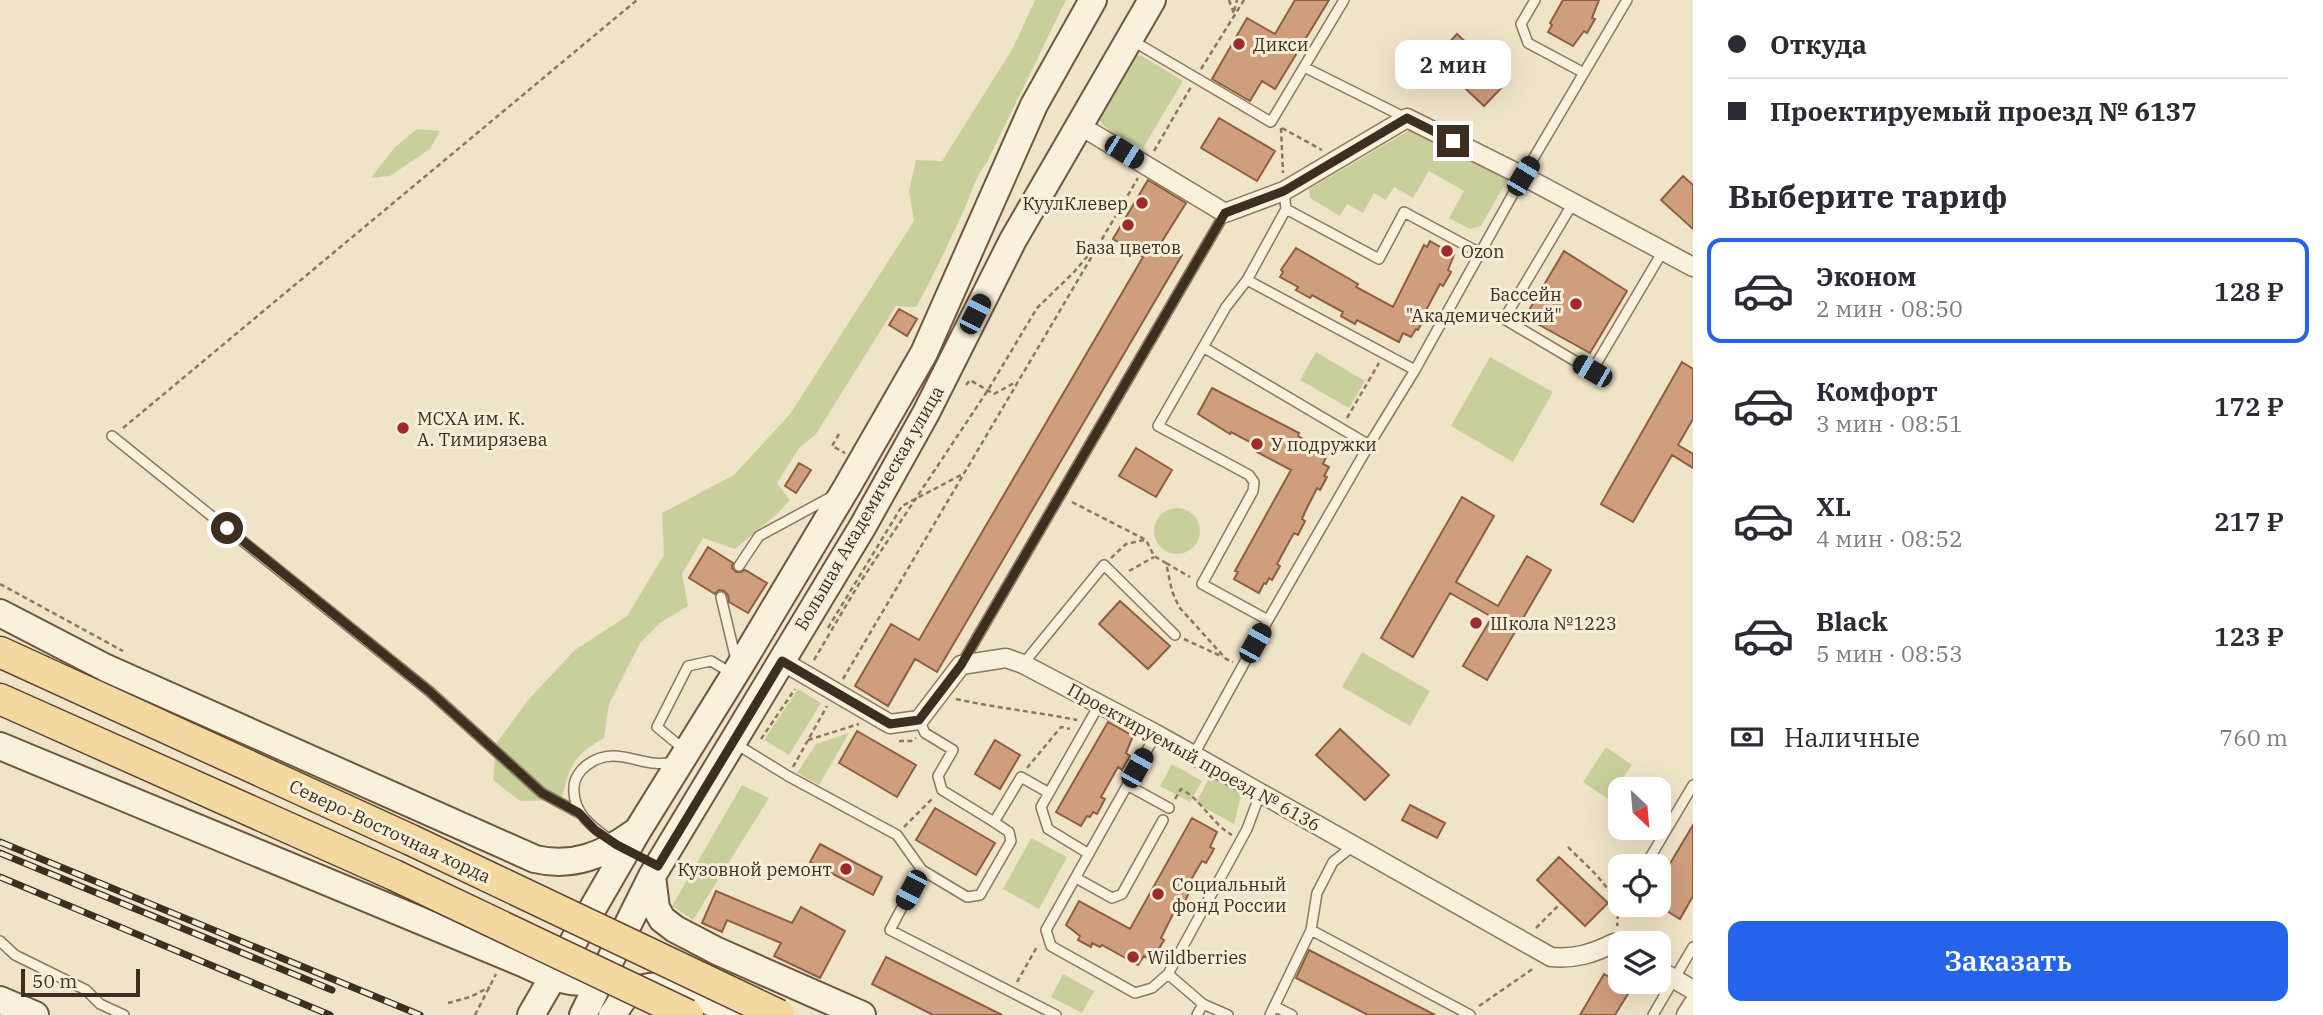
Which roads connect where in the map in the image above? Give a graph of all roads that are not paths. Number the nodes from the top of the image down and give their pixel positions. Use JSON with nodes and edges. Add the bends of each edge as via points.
{"nodes":[{"id":1,"x":1093,"y":0,"type":"edge"},
{"id":2,"x":1152,"y":0,"type":"edge"},
{"id":3,"x":1344,"y":0,"type":"edge"},
{"id":4,"x":1535,"y":0,"type":"edge"},
{"id":5,"x":1627,"y":0,"type":"edge"},
{"id":6,"x":1129,"y":39,"type":"junction"},
{"id":7,"x":1304,"y":67,"type":"junction"},
{"id":8,"x":1584,"y":73,"type":"junction"},
{"id":9,"x":1407,"y":118,"type":"junction"},
{"id":10,"x":1079,"y":125,"type":"junction"},
{"id":11,"x":1523,"y":176,"type":"junction"},
{"id":12,"x":1285,"y":200,"type":"junction"},
{"id":13,"x":1573,"y":203,"type":"junction"},
{"id":14,"x":1225,"y":213,"type":"junction"},
{"id":15,"x":1662,"y":251,"type":"junction"},
{"id":16,"x":1480,"y":253,"type":"junction"},
{"id":17,"x":1693,"y":267,"type":"edge"},
{"id":18,"x":1247,"y":280,"type":"junction"},
{"id":19,"x":1203,"y":347,"type":"junction"},
{"id":20,"x":1415,"y":370,"type":"junction"},
{"id":21,"x":112,"y":436,"type":"road end"},
{"id":22,"x":1369,"y":445,"type":"junction"},
{"id":23,"x":847,"y":486,"type":"junction"},
{"id":24,"x":739,"y":566,"type":"dead end"},
{"id":25,"x":721,"y":597,"type":"dead end"},
{"id":26,"x":0,"y":606,"type":"edge"},
{"id":27,"x":0,"y":613,"type":"edge"},
{"id":28,"x":1268,"y":620,"type":"junction"},
{"id":29,"x":1175,"y":635,"type":"road end"},
{"id":30,"x":0,"y":652,"type":"edge"},
{"id":31,"x":782,"y":661,"type":"junction"},
{"id":32,"x":1023,"y":664,"type":"junction"},
{"id":33,"x":961,"y":665,"type":"junction"},
{"id":34,"x":106,"y":668,"type":"junction"},
{"id":35,"x":736,"y":672,"type":"junction"},
{"id":36,"x":0,"y":699,"type":"edge"},
{"id":37,"x":1100,"y":705,"type":"junction"},
{"id":38,"x":922,"y":726,"type":"junction"},
{"id":39,"x":1156,"y":734,"type":"junction"},
{"id":40,"x":0,"y":746,"type":"edge"},
{"id":41,"x":741,"y":748,"type":"junction"},
{"id":42,"x":685,"y":755,"type":"junction"},
{"id":43,"x":1193,"y":756,"type":"junction"},
{"id":44,"x":1127,"y":785,"type":"junction"},
{"id":45,"x":1693,"y":785,"type":"edge"},
{"id":46,"x":1049,"y":793,"type":"junction"},
{"id":47,"x":1260,"y":794,"type":"junction"},
{"id":48,"x":1170,"y":808,"type":"road end"},
{"id":49,"x":579,"y":813,"type":"junction"},
{"id":50,"x":1163,"y":820,"type":"dead end"},
{"id":51,"x":994,"y":822,"type":"junction"},
{"id":52,"x":1353,"y":846,"type":"junction"},
{"id":53,"x":1089,"y":854,"type":"junction"},
{"id":54,"x":1652,"y":854,"type":"edge"},
{"id":55,"x":640,"y":855,"type":"junction"},
{"id":56,"x":922,"y":870,"type":"junction"},
{"id":57,"x":1076,"y":878,"type":"junction"},
{"id":58,"x":629,"y":923,"type":"junction"},
{"id":59,"x":1311,"y":930,"type":"junction"},
{"id":60,"x":0,"y":942,"type":"edge"},
{"id":61,"x":1693,"y":947,"type":"edge"},
{"id":62,"x":1608,"y":948,"type":"edge"},
{"id":63,"x":1671,"y":970,"type":"edge"},
{"id":64,"x":1168,"y":974,"type":"junction"},
{"id":65,"x":552,"y":977,"type":"junction"},
{"id":66,"x":1671,"y":978,"type":"edge"},
{"id":67,"x":601,"y":980,"type":"junction"},
{"id":68,"x":1693,"y":990,"type":"edge"},
{"id":69,"x":1660,"y":994,"type":"edge"},
{"id":70,"x":0,"y":1000,"type":"edge"},
{"id":71,"x":1203,"y":1004,"type":"junction"},
{"id":72,"x":1693,"y":1004,"type":"edge"},
{"id":73,"x":1272,"y":1011,"type":"edge"},
{"id":74,"x":1469,"y":1014,"type":"edge"},
{"id":75,"x":35,"y":1015,"type":"edge"},
{"id":76,"x":124,"y":1015,"type":"edge"},
{"id":77,"x":531,"y":1015,"type":"edge"},
{"id":78,"x":583,"y":1015,"type":"edge"},
{"id":79,"x":611,"y":1015,"type":"edge"},
{"id":80,"x":688,"y":1015,"type":"edge"},
{"id":81,"x":731,"y":1015,"type":"edge"},
{"id":82,"x":779,"y":1015,"type":"edge"},
{"id":83,"x":862,"y":1015,"type":"edge"},
{"id":84,"x":1056,"y":1015,"type":"edge"},
{"id":85,"x":1197,"y":1015,"type":"edge"},
{"id":86,"x":1228,"y":1015,"type":"edge"},
{"id":87,"x":1292,"y":1015,"type":"edge"},
{"id":88,"x":1653,"y":1015,"type":"edge"},
{"id":89,"x":1686,"y":1015,"type":"edge"}],
"edges":[{"from":1,"to":23,"type":"main road","name":"Большая Академическая улица","via":[[1034,105],[924,353]]},
{"from":2,"to":6,"type":"main road","name":"Большая Академическая улица"},
{"from":3,"to":7,"type":"lane"},
{"from":4,"to":8,"type":"lane","via":[[1521,24],[1528,43]]},
{"from":5,"to":8,"type":"lane"},
{"from":6,"to":7,"type":"lane","via":[[1271,122]]},
{"from":6,"to":10,"type":"main road","name":"Большая Академическая улица"},
{"from":7,"to":9,"type":"lane"},
{"from":8,"to":11,"type":"lane"},
{"from":9,"to":11,"type":"street"},
{"from":9,"to":12,"type":"street","via":[[1337,158]]},
{"from":10,"to":14,"type":"street"},
{"from":10,"to":31,"type":"main road","name":"Большая Академическая улица","via":[[1013,240],[913,436]]},
{"from":11,"to":13,"type":"street"},
{"from":11,"to":16,"type":"lane"},
{"from":12,"to":14,"type":"street"},
{"from":12,"to":16,"type":"lane","via":[[1379,259],[1404,212]]},
{"from":12,"to":18,"type":"lane"},
{"from":13,"to":15,"type":"street"},
{"from":13,"to":15,"type":"lane","via":[[1504,319],[1592,371]]},
{"from":14,"to":33,"type":"lane"},
{"from":15,"to":17,"type":"street"},
{"from":16,"to":20,"type":"lane"},
{"from":18,"to":19,"type":"lane"},
{"from":18,"to":20,"type":"lane"},
{"from":19,"to":22,"type":"lane"},
{"from":19,"to":28,"type":"lane","via":[[1158,426],[1249,475],[1254,482],[1202,584]]},
{"from":20,"to":22,"type":"lane"},
{"from":21,"to":49,"type":"lane","via":[[429,691],[542,793]]},
{"from":22,"to":28,"type":"lane"},
{"from":23,"to":24,"type":"lane","via":[[759,536]]},
{"from":23,"to":35,"type":"main road","name":"Большая Академическая улица"},
{"from":25,"to":35,"type":"lane"},
{"from":26,"to":34,"type":"main road"},
{"from":27,"to":34,"type":"main road"},
{"from":28,"to":43,"type":"lane"},
{"from":29,"to":32,"type":"lane","via":[[1104,565]]},
{"from":30,"to":82,"type":"main road","name":"Северо-Восточная хорда","bridge":true},
{"from":31,"to":38,"type":"street","via":[[890,724]]},
{"from":31,"to":41,"type":"main road","name":"Большая Академическая улица"},
{"from":32,"to":33,"type":"street","name":"Проектируемый проезд № 6136","via":[[1006,658]]},
{"from":32,"to":37,"type":"street","name":"Проектируемый проезд № 6136"},
{"from":33,"to":38,"type":"street"},
{"from":34,"to":55,"type":"main road","via":[[535,859],[570,863]]},
{"from":35,"to":42,"type":"main road","name":"Большая Академическая улица"},
{"from":35,"to":42,"type":"lane","via":[[710,661],[688,666],[657,727]]},
{"from":36,"to":80,"type":"main road","bridge":true,"via":[[394,875]]},
{"from":37,"to":39,"type":"street","name":"Проектируемый проезд № 6136"},
{"from":37,"to":46,"type":"lane"},
{"from":38,"to":51,"type":"lane","via":[[953,750],[938,776],[942,790]]},
{"from":39,"to":43,"type":"street","name":"Проектируемый проезд № 6136"},
{"from":39,"to":44,"type":"lane"},
{"from":40,"to":65,"type":"main road"},
{"from":41,"to":55,"type":"main road","name":"Большая Академическая улица"},
{"from":41,"to":56,"type":"lane","via":[[897,835]]},
{"from":42,"to":49,"type":"lane","via":[[669,763],[616,755],[594,760],[574,782],[573,798]]},
{"from":42,"to":55,"type":"main road","name":"Большая Академическая улица"},
{"from":43,"to":47,"type":"street","name":"Проектируемый проезд № 6136"},
{"from":44,"to":48,"type":"lane"},
{"from":44,"to":53,"type":"lane"},
{"from":45,"to":54,"type":"lane"},
{"from":46,"to":51,"type":"lane","via":[[1021,777]]},
{"from":46,"to":53,"type":"lane","via":[[1041,807],[1048,829]]},
{"from":47,"to":52,"type":"street","name":"Проектируемый проезд № 6136"},
{"from":47,"to":64,"type":"lane","via":[[1241,839]]},
{"from":49,"to":55,"type":"lane","via":[[595,830]]},
{"from":50,"to":57,"type":"lane","via":[[1122,894],[1112,898]]},
{"from":51,"to":56,"type":"lane","via":[[1009,832],[1011,841],[980,895],[967,897]]},
{"from":52,"to":59,"type":"lane","via":[[1333,862],[1317,893]]},
{"from":52,"to":62,"type":"street","name":"Проектируемый проезд № 6136","via":[[1551,957],[1571,958]]},
{"from":53,"to":57,"type":"lane"},
{"from":55,"to":58,"type":"main road","name":"Большая Академическая улица"},
{"from":55,"to":65,"type":"main road","name":"Большая Академическая улица"},
{"from":55,"to":83,"type":"main road","via":[[656,908],[675,929]]},
{"from":56,"to":84,"type":"lane","via":[[890,930]]},
{"from":57,"to":64,"type":"lane","via":[[1046,930],[1051,946],[1135,993],[1152,988]]},
{"from":58,"to":67,"type":"main road","name":"Большая Академическая улица"},
{"from":58,"to":79,"type":"street"},
{"from":59,"to":73,"type":"lane"},
{"from":59,"to":74,"type":"lane"},
{"from":60,"to":76,"type":"lane","via":[[15,955],[86,990],[100,1004]]},
{"from":61,"to":63,"type":"lane"},
{"from":64,"to":71,"type":"lane"},
{"from":65,"to":67,"type":"main road","via":[[587,984]]},
{"from":65,"to":77,"type":"main road","name":"Большая Академическая улица"},
{"from":66,"to":68,"type":"street"},
{"from":67,"to":78,"type":"main road","name":"Большая Академическая улица"},
{"from":69,"to":88,"type":"lane"},
{"from":70,"to":75,"type":"main road"},
{"from":71,"to":85,"type":"lane"},
{"from":71,"to":86,"type":"lane"},
{"from":72,"to":89,"type":"street"},
{"from":73,"to":87,"type":"lane"},
{"from":79,"to":81,"type":"main road","via":[[636,990],[666,986],[709,1000]]}]}
